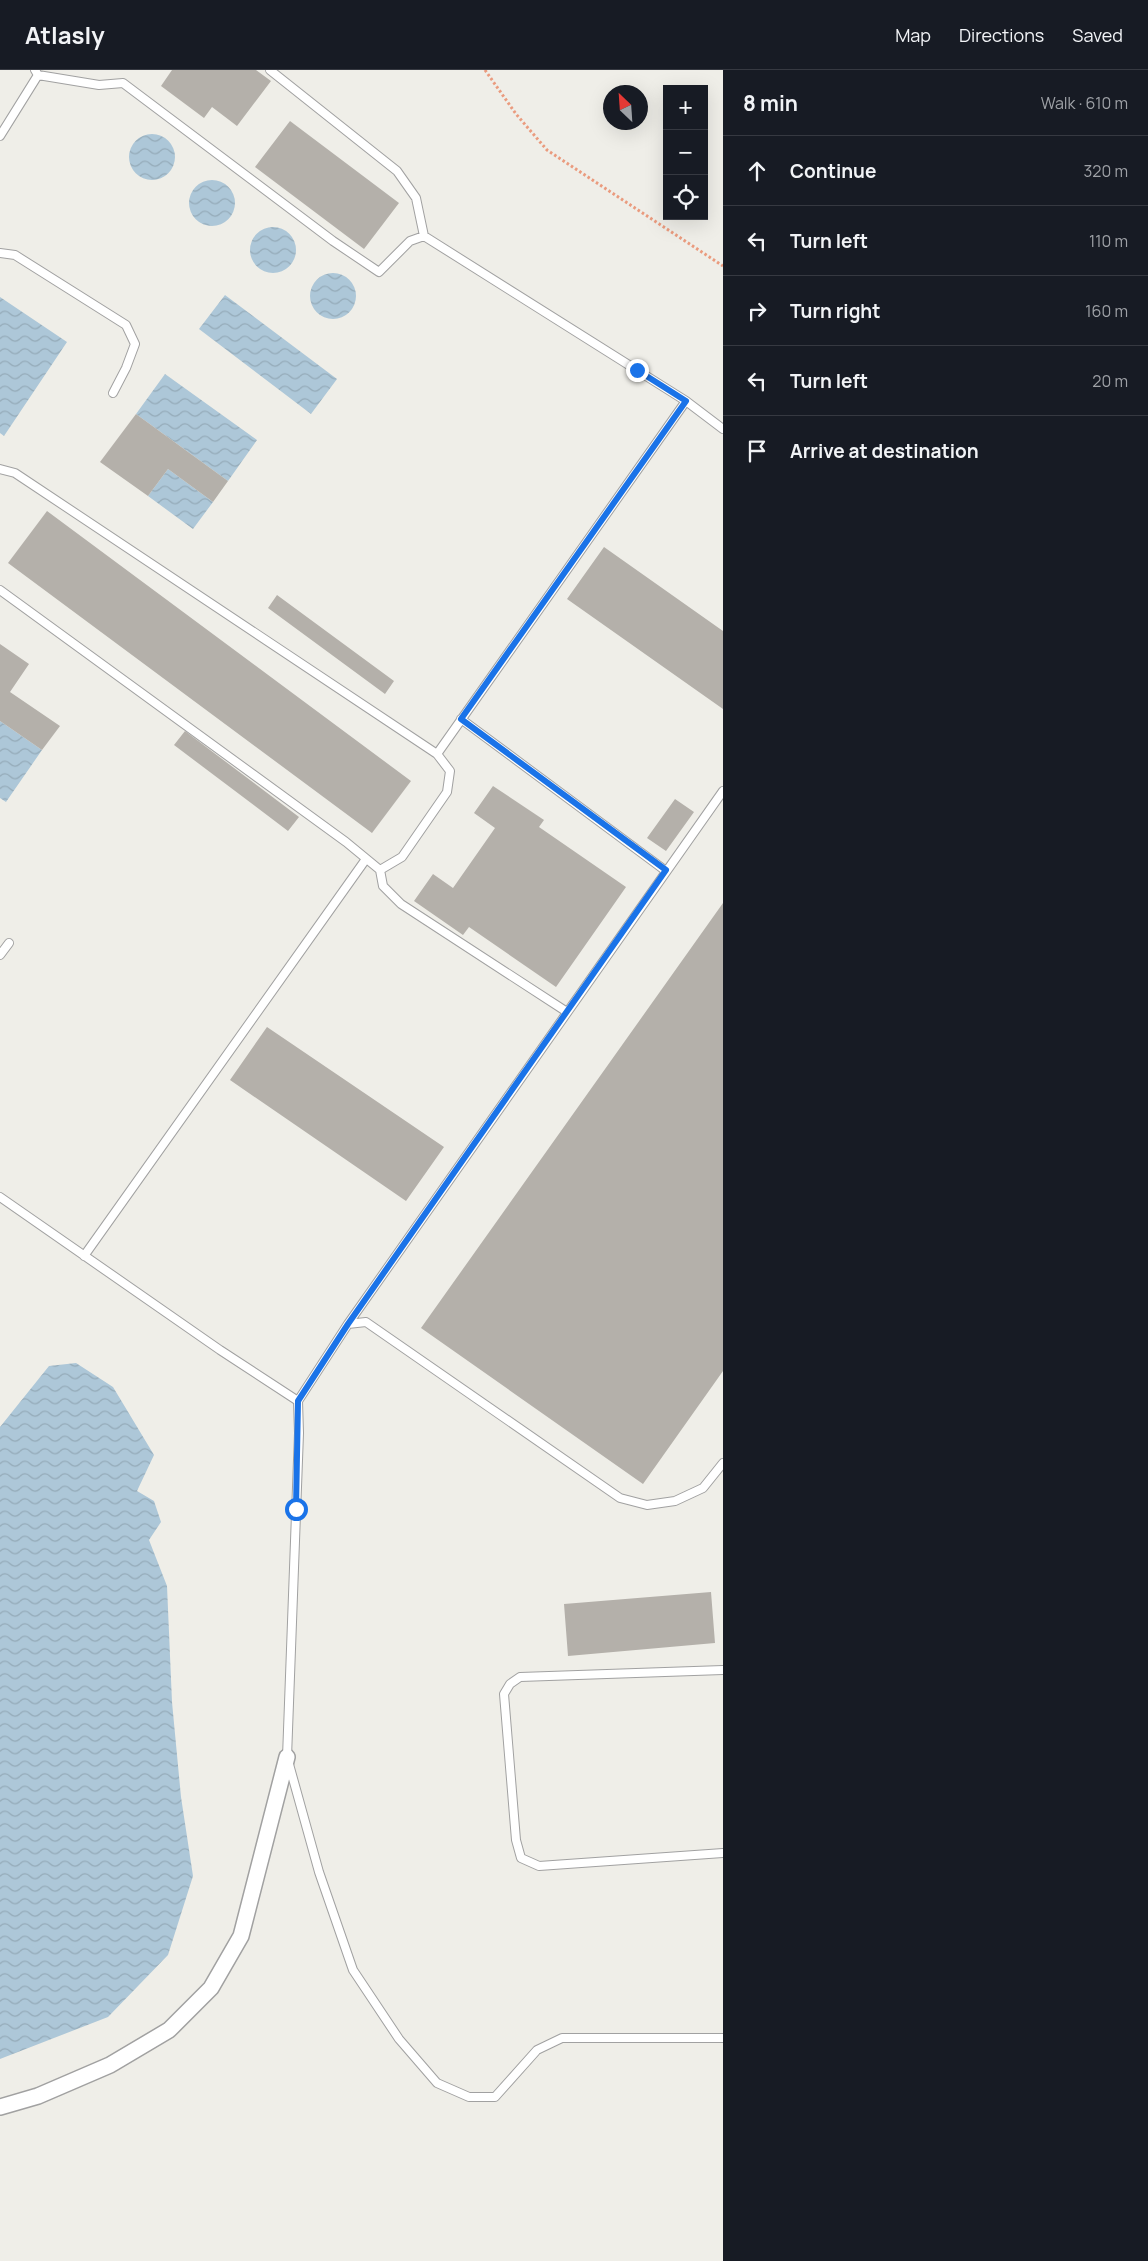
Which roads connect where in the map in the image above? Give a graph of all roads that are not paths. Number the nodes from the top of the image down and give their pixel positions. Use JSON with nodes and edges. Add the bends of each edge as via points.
{"nodes":[{"id":1,"x":270,"y":70,"type":"edge"},
{"id":2,"x":37,"y":72,"type":"edge"},
{"id":3,"x":0,"y":136,"type":"edge"},
{"id":4,"x":424,"y":236,"type":"junction"},
{"id":5,"x":0,"y":253,"type":"edge"},
{"id":6,"x":113,"y":393,"type":"dead end"},
{"id":7,"x":686,"y":401,"type":"junction"},
{"id":8,"x":723,"y":429,"type":"edge"},
{"id":9,"x":0,"y":469,"type":"edge"},
{"id":10,"x":0,"y":590,"type":"edge"},
{"id":11,"x":461,"y":719,"type":"junction"},
{"id":12,"x":437,"y":754,"type":"junction"},
{"id":13,"x":723,"y":791,"type":"edge"},
{"id":14,"x":366,"y":859,"type":"junction"},
{"id":15,"x":380,"y":870,"type":"junction"},
{"id":16,"x":666,"y":870,"type":"junction"},
{"id":17,"x":9,"y":943,"type":"dead end"},
{"id":18,"x":0,"y":955,"type":"edge"},
{"id":19,"x":567,"y":1012,"type":"junction"},
{"id":20,"x":0,"y":1197,"type":"edge"},
{"id":21,"x":84,"y":1256,"type":"junction"},
{"id":22,"x":348,"y":1324,"type":"junction"},
{"id":23,"x":298,"y":1401,"type":"junction"},
{"id":24,"x":723,"y":1463,"type":"edge"},
{"id":25,"x":723,"y":1670,"type":"edge"},
{"id":26,"x":288,"y":1757,"type":"junction"},
{"id":27,"x":723,"y":1853,"type":"edge"},
{"id":28,"x":723,"y":2038,"type":"edge"},
{"id":29,"x":0,"y":2107,"type":"edge"}],
"edges":[{"from":1,"to":4,"type":"lane","via":[[397,171],[416,198]]},
{"from":2,"to":3,"type":"lane"},
{"from":2,"to":4,"type":"lane","via":[[99,85],[123,83],[332,241],[379,272],[410,241]]},
{"from":4,"to":7,"type":"lane"},
{"from":5,"to":6,"type":"lane","via":[[15,255],[126,325],[135,344]]},
{"from":7,"to":8,"type":"lane"},
{"from":7,"to":11,"type":"lane"},
{"from":9,"to":12,"type":"lane","via":[[15,473]]},
{"from":10,"to":14,"type":"lane"},
{"from":11,"to":12,"type":"lane"},
{"from":11,"to":16,"type":"lane"},
{"from":12,"to":15,"type":"lane","via":[[450,771],[447,792],[402,857]]},
{"from":13,"to":16,"type":"lane"},
{"from":14,"to":15,"type":"lane"},
{"from":14,"to":21,"type":"lane"},
{"from":15,"to":19,"type":"lane","via":[[382,886],[401,904]]},
{"from":16,"to":19,"type":"lane"},
{"from":17,"to":18,"type":"lane"},
{"from":19,"to":22,"type":"lane"},
{"from":20,"to":21,"type":"lane"},
{"from":21,"to":23,"type":"lane"},
{"from":22,"to":23,"type":"lane"},
{"from":22,"to":24,"type":"lane","via":[[366,1322],[620,1498],[647,1505],[675,1501],[703,1488]]},
{"from":23,"to":26,"type":"lane"},
{"from":25,"to":27,"type":"lane","via":[[520,1677],[504,1694],[516,1840],[521,1858],[539,1866]]},
{"from":26,"to":28,"type":"lane","via":[[318,1872],[352,1970],[399,2038],[437,2082],[469,2097],[495,2097],[537,2050],[562,2038]]},
{"from":26,"to":29,"type":"street","via":[[241,1936],[211,1988],[169,2030],[110,2065],[38,2096]]}]}
